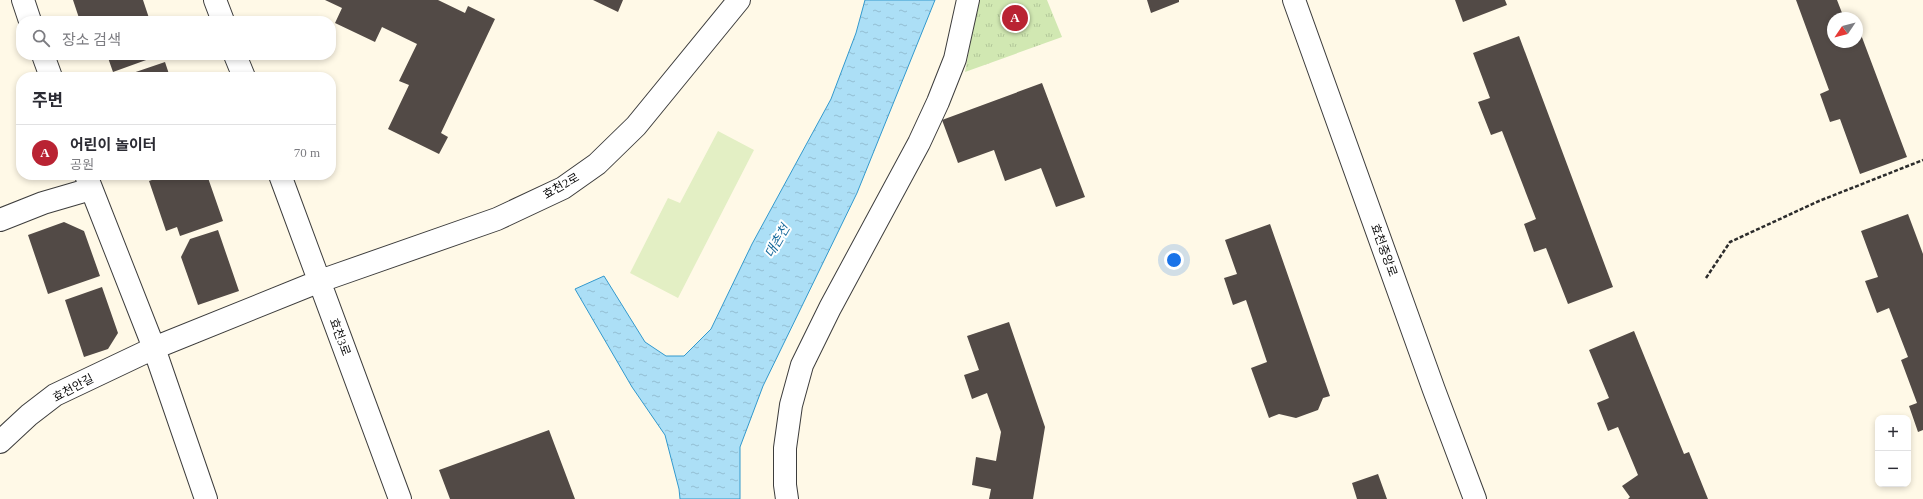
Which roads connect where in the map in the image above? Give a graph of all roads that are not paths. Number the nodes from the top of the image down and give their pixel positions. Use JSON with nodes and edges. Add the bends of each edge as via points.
{"nodes":[{"id":1,"x":23,"y":0,"type":"edge"},
{"id":2,"x":215,"y":0,"type":"edge"},
{"id":3,"x":739,"y":0,"type":"edge"},
{"id":4,"x":968,"y":0,"type":"edge"},
{"id":5,"x":1294,"y":0,"type":"edge"},
{"id":6,"x":28,"y":16,"type":"edge"},
{"id":7,"x":221,"y":16,"type":"edge"},
{"id":8,"x":45,"y":60,"type":"edge"},
{"id":9,"x":237,"y":60,"type":"edge"},
{"id":10,"x":49,"y":72,"type":"edge"},
{"id":11,"x":242,"y":72,"type":"edge"},
{"id":12,"x":282,"y":180,"type":"edge"},
{"id":13,"x":89,"y":182,"type":"edge"},
{"id":14,"x":0,"y":220,"type":"edge"},
{"id":15,"x":320,"y":281,"type":"junction"},
{"id":16,"x":154,"y":348,"type":"junction"},
{"id":17,"x":0,"y":442,"type":"edge"},
{"id":18,"x":206,"y":499,"type":"edge"},
{"id":19,"x":400,"y":499,"type":"edge"},
{"id":20,"x":787,"y":499,"type":"edge"},
{"id":21,"x":1475,"y":499,"type":"edge"}],
"edges":[{"from":1,"to":6,"type":"street"},
{"from":2,"to":7,"type":"street"},
{"from":3,"to":15,"type":"street","name":"효천2로","via":[[636,126],[597,164],[563,188],[497,219]]},
{"from":4,"to":20,"type":"street","via":[[956,59],[938,102],[802,365],[791,405],[785,448]]},
{"from":5,"to":21,"type":"street","name":"효천중앙로"},
{"from":8,"to":10,"type":"street"},
{"from":9,"to":11,"type":"street"},
{"from":12,"to":15,"type":"street","name":"효천3로"},
{"from":13,"to":14,"type":"street"},
{"from":13,"to":16,"type":"street"},
{"from":15,"to":16,"type":"street","name":"효천2로"},
{"from":15,"to":19,"type":"street","name":"효천3로"},
{"from":16,"to":17,"type":"street","name":"효천안길","via":[[55,395]]},
{"from":16,"to":18,"type":"street"}]}
